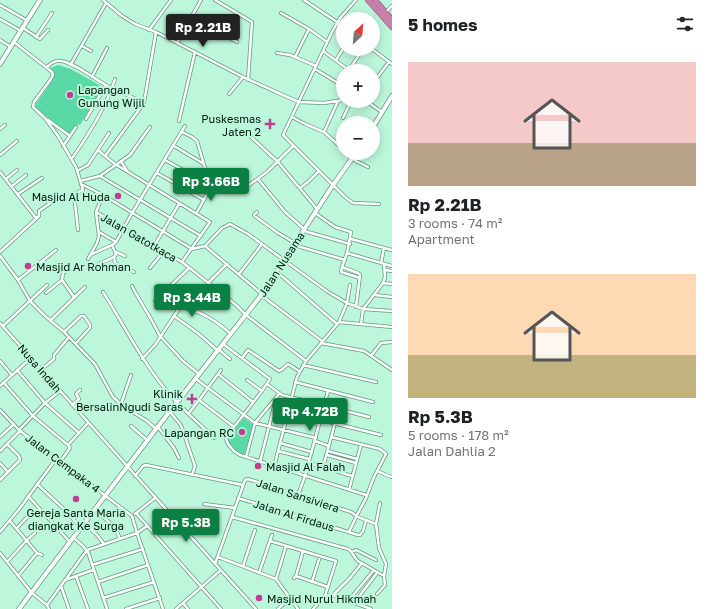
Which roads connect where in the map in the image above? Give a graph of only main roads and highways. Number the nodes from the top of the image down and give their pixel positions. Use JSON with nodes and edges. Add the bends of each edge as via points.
{"nodes":[{"id":1,"x":368,"y":0,"type":"edge"},
{"id":2,"x":375,"y":3,"type":"edge"},
{"id":3,"x":392,"y":20,"type":"edge"},
{"id":4,"x":392,"y":27,"type":"edge"}],
"edges":[{"from":1,"to":2,"type":"highway"},
{"from":2,"to":3,"type":"highway"},
{"from":2,"to":4,"type":"highway"}]}
